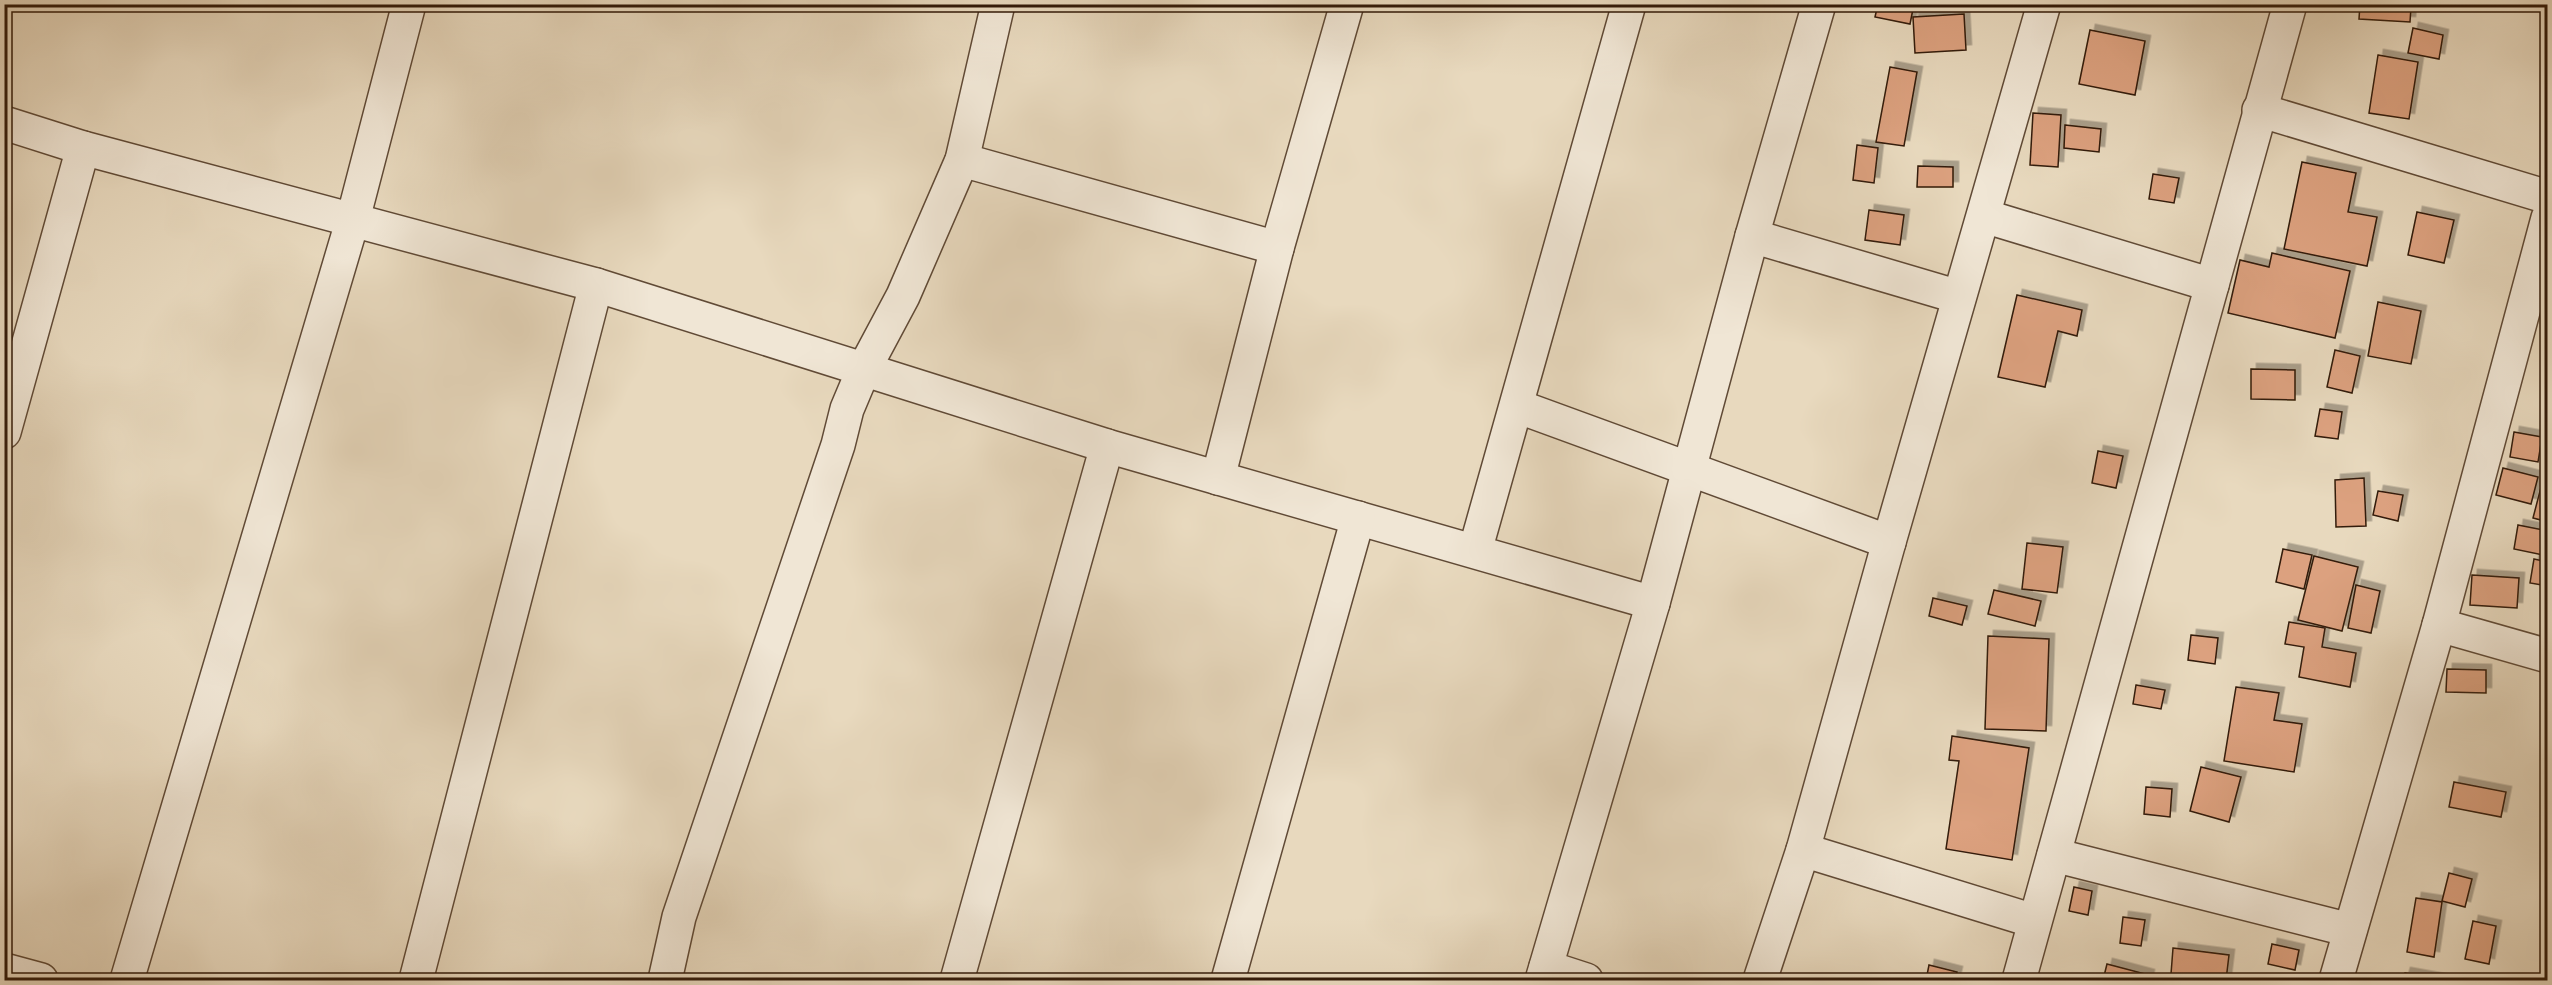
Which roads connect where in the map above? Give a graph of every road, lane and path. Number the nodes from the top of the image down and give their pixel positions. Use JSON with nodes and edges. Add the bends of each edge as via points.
{"nodes":[{"id":1,"x":409,"y":4,"type":"edge"},
{"id":2,"x":998,"y":4,"type":"edge"},
{"id":3,"x":1347,"y":4,"type":"edge"},
{"id":4,"x":1629,"y":4,"type":"edge"},
{"id":5,"x":1819,"y":4,"type":"edge"},
{"id":6,"x":2044,"y":4,"type":"edge"},
{"id":7,"x":2290,"y":4,"type":"edge"},
{"id":8,"x":2259,"y":110,"type":"junction"},
{"id":9,"x":4,"y":123,"type":"edge"},
{"id":10,"x":83,"y":148,"type":"junction"},
{"id":11,"x":962,"y":160,"type":"junction"},
{"id":12,"x":2547,"y":196,"type":"edge"},
{"id":13,"x":1984,"y":216,"type":"junction"},
{"id":14,"x":2547,"y":218,"type":"edge"},
{"id":15,"x":353,"y":219,"type":"junction"},
{"id":16,"x":1752,"y":236,"type":"junction"},
{"id":17,"x":1277,"y":248,"type":"junction"},
{"id":18,"x":596,"y":285,"type":"junction"},
{"id":19,"x":2212,"y":285,"type":"junction"},
{"id":20,"x":1959,"y":297,"type":"junction"},
{"id":21,"x":863,"y":371,"type":"junction"},
{"id":22,"x":1517,"y":406,"type":"junction"},
{"id":23,"x":4,"y":432,"type":"edge"},
{"id":24,"x":1107,"y":446,"type":"junction"},
{"id":25,"x":1690,"y":468,"type":"junction"},
{"id":26,"x":1218,"y":478,"type":"junction"},
{"id":27,"x":1358,"y":518,"type":"junction"},
{"id":28,"x":1889,"y":542,"type":"junction"},
{"id":29,"x":1475,"y":551,"type":"junction"},
{"id":30,"x":1653,"y":603,"type":"junction"},
{"id":31,"x":2439,"y":625,"type":"junction"},
{"id":32,"x":2547,"y":656,"type":"edge"},
{"id":33,"x":1803,"y":850,"type":"junction"},
{"id":34,"x":2054,"y":855,"type":"junction"},
{"id":35,"x":2034,"y":921,"type":"junction"},
{"id":36,"x":2350,"y":930,"type":"junction"},
{"id":37,"x":4,"y":970,"type":"edge"},
{"id":38,"x":1544,"y":974,"type":"edge"},
{"id":39,"x":41,"y":981,"type":"edge"},
{"id":40,"x":127,"y":981,"type":"edge"},
{"id":41,"x":416,"y":981,"type":"edge"},
{"id":42,"x":665,"y":981,"type":"edge"},
{"id":43,"x":957,"y":981,"type":"edge"},
{"id":44,"x":1228,"y":981,"type":"edge"},
{"id":45,"x":1586,"y":981,"type":"edge"},
{"id":46,"x":1760,"y":981,"type":"edge"},
{"id":47,"x":2019,"y":981,"type":"edge"},
{"id":48,"x":2336,"y":981,"type":"edge"}],
"edges":[{"from":1,"to":15,"type":"street"},
{"from":2,"to":11,"type":"street"},
{"from":3,"to":17,"type":"street"},
{"from":4,"to":22,"type":"street"},
{"from":5,"to":16,"type":"street"},
{"from":6,"to":13,"type":"street"},
{"from":7,"to":8,"type":"street"},
{"from":8,"to":12,"type":"street"},
{"from":8,"to":19,"type":"street"},
{"from":9,"to":10,"type":"street"},
{"from":10,"to":15,"type":"street"},
{"from":10,"to":23,"type":"street"},
{"from":11,"to":17,"type":"street"},
{"from":11,"to":21,"type":"street","via":[[903,296]]},
{"from":13,"to":19,"type":"street"},
{"from":13,"to":20,"type":"street"},
{"from":14,"to":31,"type":"street"},
{"from":15,"to":18,"type":"street"},
{"from":15,"to":40,"type":"street"},
{"from":16,"to":20,"type":"street"},
{"from":16,"to":25,"type":"street"},
{"from":17,"to":26,"type":"street"},
{"from":18,"to":21,"type":"street"},
{"from":18,"to":41,"type":"street"},
{"from":19,"to":34,"type":"street"},
{"from":20,"to":28,"type":"street"},
{"from":21,"to":24,"type":"street"},
{"from":21,"to":42,"type":"street","via":[[847,409],[679,917]]},
{"from":22,"to":25,"type":"street"},
{"from":22,"to":29,"type":"street"},
{"from":24,"to":26,"type":"street"},
{"from":24,"to":43,"type":"street"},
{"from":25,"to":28,"type":"street"},
{"from":25,"to":30,"type":"street"},
{"from":26,"to":27,"type":"street"},
{"from":27,"to":29,"type":"street"},
{"from":27,"to":44,"type":"street"},
{"from":28,"to":33,"type":"street"},
{"from":29,"to":30,"type":"street"},
{"from":30,"to":38,"type":"street"},
{"from":31,"to":32,"type":"street"},
{"from":31,"to":36,"type":"street"},
{"from":33,"to":35,"type":"street"},
{"from":33,"to":46,"type":"street"},
{"from":34,"to":35,"type":"street"},
{"from":34,"to":36,"type":"street"},
{"from":35,"to":47,"type":"street"},
{"from":36,"to":48,"type":"street"},
{"from":37,"to":39,"type":"street"},
{"from":38,"to":45,"type":"street"}]}
